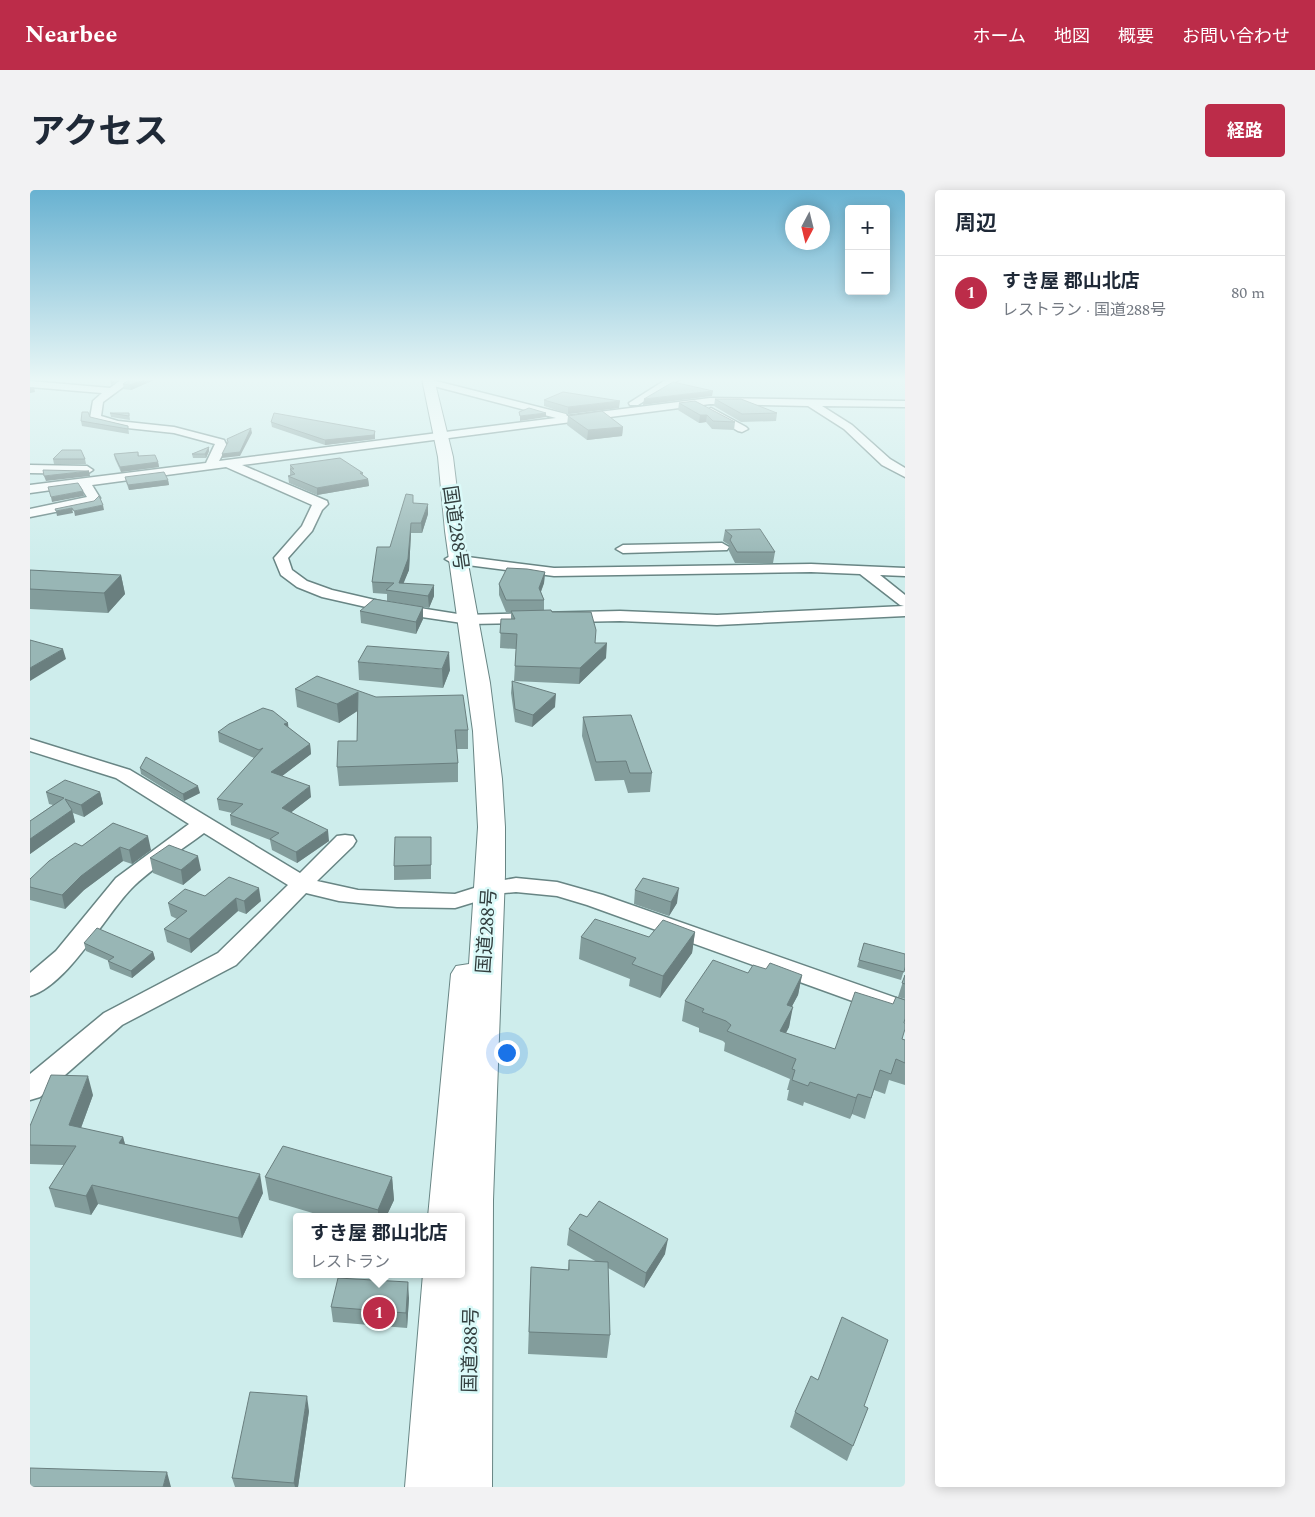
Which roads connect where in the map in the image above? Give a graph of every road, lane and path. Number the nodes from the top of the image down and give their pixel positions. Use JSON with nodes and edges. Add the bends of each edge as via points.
{"nodes":[{"id":1,"x":211,"y":440,"type":"edge"},
{"id":2,"x":417,"y":440,"type":"edge"},
{"id":3,"x":436,"y":440,"type":"edge"},
{"id":4,"x":862,"y":440,"type":"edge"},
{"id":5,"x":229,"y":464,"type":"junction"},
{"id":6,"x":210,"y":466,"type":"junction"},
{"id":7,"x":30,"y":469,"type":"edge"},
{"id":8,"x":905,"y":473,"type":"edge"},
{"id":9,"x":152,"y":475,"type":"junction"},
{"id":10,"x":84,"y":482,"type":"junction"},
{"id":11,"x":30,"y":489,"type":"edge"},
{"id":12,"x":30,"y":513,"type":"edge"},
{"id":13,"x":714,"y":533,"type":"dead end"},
{"id":14,"x":722,"y":548,"type":"junction"},
{"id":15,"x":623,"y":549,"type":"dead end"},
{"id":16,"x":455,"y":560,"type":"junction"},
{"id":17,"x":732,"y":570,"type":"junction"},
{"id":18,"x":866,"y":572,"type":"junction"},
{"id":19,"x":905,"y":572,"type":"edge"},
{"id":20,"x":905,"y":602,"type":"edge"},
{"id":21,"x":905,"y":611,"type":"edge"},
{"id":22,"x":464,"y":618,"type":"junction"},
{"id":23,"x":30,"y":745,"type":"edge"},
{"id":24,"x":204,"y":823,"type":"junction"},
{"id":25,"x":345,"y":841,"type":"dead end"},
{"id":26,"x":302,"y":884,"type":"junction"},
{"id":27,"x":482,"y":894,"type":"junction"},
{"id":28,"x":30,"y":987,"type":"edge"},
{"id":29,"x":905,"y":1011,"type":"edge"},
{"id":30,"x":30,"y":1090,"type":"edge"},
{"id":31,"x":448,"y":1213,"type":"edge"},
{"id":32,"x":444,"y":1278,"type":"edge"},
{"id":33,"x":429,"y":1487,"type":"edge"},
{"id":34,"x":468,"y":1487,"type":"edge"}],
"edges":[{"from":1,"to":6,"type":"street","via":[[220,442],[221,446]]},
{"from":2,"to":5,"type":"street"},
{"from":3,"to":16,"type":"highway","name":"国道288号"},
{"from":4,"to":8,"type":"street","via":[[886,462]]},
{"from":5,"to":6,"type":"street"},
{"from":5,"to":22,"type":"street","via":[[322,504],[316,508],[316,515],[305,531],[281,558],[282,567],[290,576],[315,590],[351,601]]},
{"from":6,"to":9,"type":"street"},
{"from":7,"to":9,"type":"street","via":[[142,468]]},
{"from":9,"to":10,"type":"street"},
{"from":10,"to":11,"type":"street"},
{"from":10,"to":12,"type":"street","via":[[94,498],[90,502]]},
{"from":13,"to":14,"type":"street"},
{"from":14,"to":15,"type":"street"},
{"from":14,"to":17,"type":"street"},
{"from":16,"to":17,"type":"street","via":[[554,572]]},
{"from":16,"to":22,"type":"highway","name":"国道288号"},
{"from":17,"to":18,"type":"street","via":[[811,568]]},
{"from":18,"to":19,"type":"street"},
{"from":18,"to":20,"type":"street"},
{"from":21,"to":22,"type":"street","via":[[717,620],[620,616]]},
{"from":22,"to":27,"type":"highway","name":"国道288号","via":[[486,727],[490,798]]},
{"from":23,"to":24,"type":"street","via":[[123,774]]},
{"from":24,"to":26,"type":"street"},
{"from":24,"to":28,"type":"street","via":[[124,883],[65,957]]},
{"from":25,"to":26,"type":"street"},
{"from":26,"to":27,"type":"street","via":[[325,893],[368,897],[455,901]]},
{"from":26,"to":30,"type":"street","via":[[227,959],[113,1020]]},
{"from":27,"to":29,"type":"street","via":[[499,886],[515,885],[546,887],[597,899],[660,925]]},
{"from":27,"to":31,"type":"highway","name":"国道288号","via":[[460,1040]]},
{"from":27,"to":34,"type":"highway","name":"国道288号","via":[[487,924],[474,1200]]},
{"from":32,"to":33,"type":"highway","name":"国道288号"}]}
